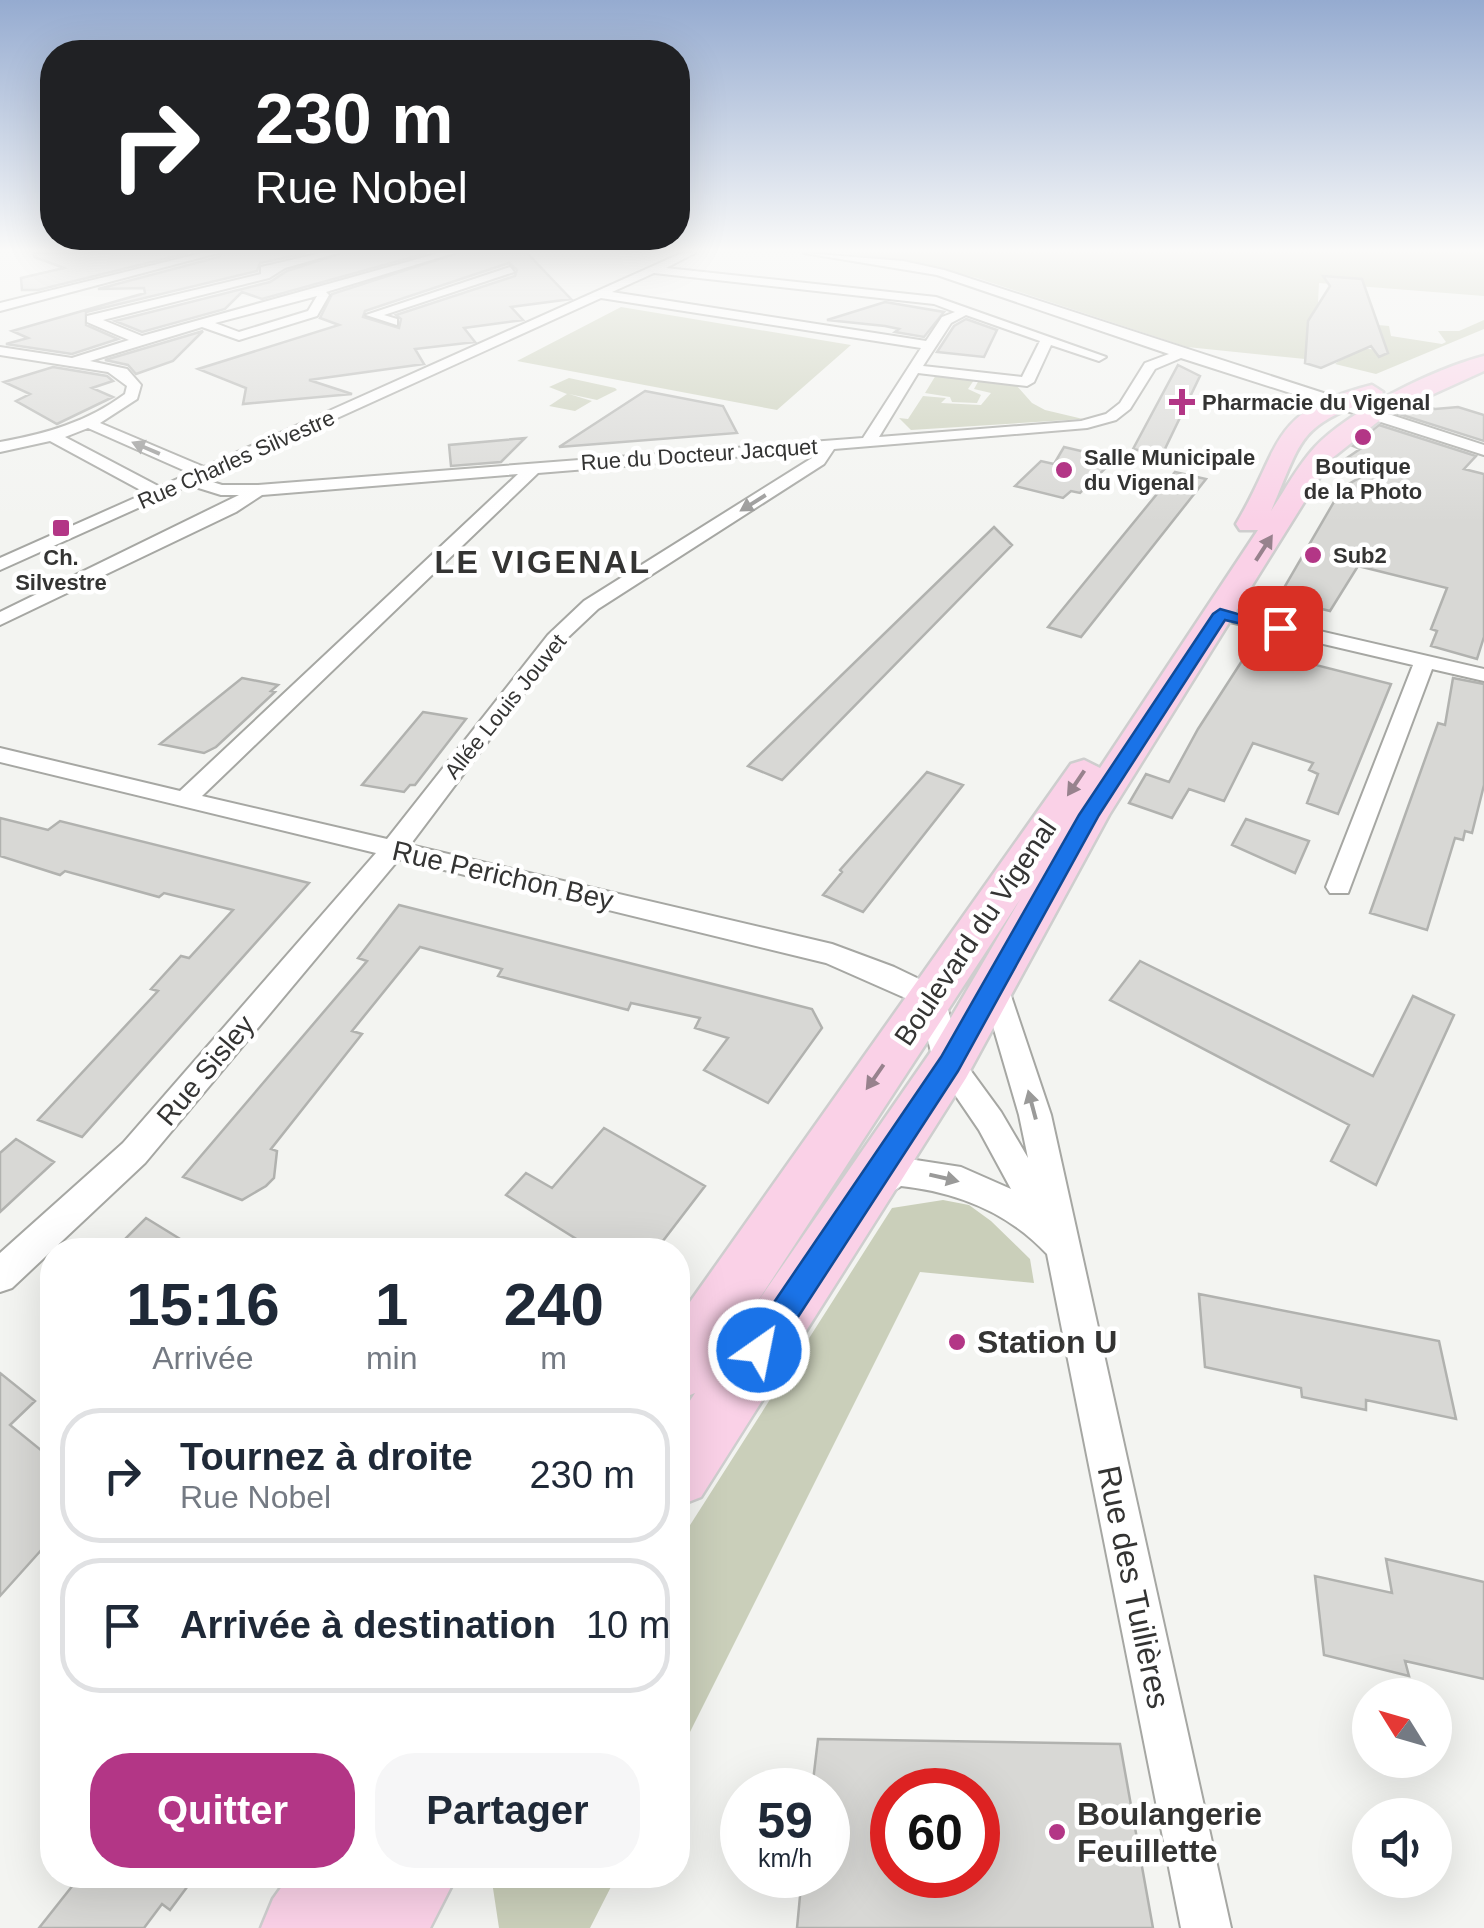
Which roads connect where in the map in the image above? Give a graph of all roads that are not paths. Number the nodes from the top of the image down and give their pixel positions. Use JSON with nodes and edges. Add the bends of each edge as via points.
{"nodes":[{"id":1,"x":133,"y":343,"type":"edge"},
{"id":2,"x":492,"y":343,"type":"edge"},
{"id":3,"x":911,"y":343,"type":"edge"},
{"id":4,"x":932,"y":343,"type":"edge"},
{"id":5,"x":1046,"y":343,"type":"edge"},
{"id":6,"x":1056,"y":343,"type":"edge"},
{"id":7,"x":1147,"y":343,"type":"edge"},
{"id":8,"x":1484,"y":345,"type":"edge"},
{"id":9,"x":930,"y":346,"type":"junction"},
{"id":10,"x":0,"y":350,"type":"edge"},
{"id":11,"x":1180,"y":354,"type":"junction"},
{"id":12,"x":1099,"y":358,"type":"dead end"},
{"id":13,"x":74,"y":362,"type":"junction"},
{"id":14,"x":1484,"y":363,"type":"edge"},
{"id":15,"x":915,"y":369,"type":"junction"},
{"id":16,"x":1354,"y":409,"type":"junction"},
{"id":17,"x":88,"y":423,"type":"junction"},
{"id":18,"x":54,"y":437,"type":"junction"},
{"id":19,"x":869,"y":440,"type":"junction"},
{"id":20,"x":830,"y":444,"type":"junction"},
{"id":21,"x":0,"y":447,"type":"edge"},
{"id":22,"x":1484,"y":450,"type":"edge"},
{"id":23,"x":535,"y":467,"type":"junction"},
{"id":24,"x":196,"y":477,"type":"junction"},
{"id":25,"x":258,"y":490,"type":"junction"},
{"id":26,"x":160,"y":493,"type":"junction"},
{"id":27,"x":0,"y":566,"type":"edge"},
{"id":28,"x":1220,"y":614,"type":"junction"},
{"id":29,"x":0,"y":619,"type":"edge"},
{"id":30,"x":1425,"y":661,"type":"junction"},
{"id":31,"x":1484,"y":676,"type":"edge"},
{"id":32,"x":3,"y":759,"type":"edge"},
{"id":33,"x":185,"y":800,"type":"junction"},
{"id":34,"x":394,"y":848,"type":"junction"},
{"id":35,"x":1339,"y":887,"type":"dead end"},
{"id":36,"x":996,"y":985,"type":"junction"},
{"id":37,"x":932,"y":998,"type":"junction"},
{"id":38,"x":949,"y":1064,"type":"junction"},
{"id":39,"x":857,"y":1201,"type":"junction"},
{"id":40,"x":41,"y":1238,"type":"edge"},
{"id":41,"x":40,"y":1239,"type":"edge"},
{"id":42,"x":1061,"y":1246,"type":"junction"},
{"id":43,"x":0,"y":1276,"type":"edge"},
{"id":44,"x":690,"y":1352,"type":"edge"},
{"id":45,"x":690,"y":1456,"type":"edge"},
{"id":46,"x":329,"y":1888,"type":"edge"},
{"id":47,"x":409,"y":1888,"type":"edge"},
{"id":48,"x":302,"y":1928,"type":"edge"},
{"id":49,"x":383,"y":1928,"type":"edge"},
{"id":50,"x":1206,"y":1928,"type":"edge"}],
"edges":[{"from":1,"to":13,"type":"street"},
{"from":2,"to":24,"type":"street","name":"Rue Charles Silvestre"},
{"from":3,"to":9,"type":"street"},
{"from":4,"to":9,"type":"street"},
{"from":5,"to":15,"type":"street","via":[[1027,382]]},
{"from":6,"to":12,"type":"street"},
{"from":7,"to":11,"type":"street"},
{"from":8,"to":16,"type":"main road"},
{"from":9,"to":15,"type":"street"},
{"from":10,"to":13,"type":"street"},
{"from":11,"to":16,"type":"street"},
{"from":11,"to":19,"type":"street","name":"Rue du Docteur Jacquet","via":[[1150,366],[1111,417],[1082,425]]},
{"from":13,"to":17,"type":"street","via":[[122,372],[134,384],[132,396]]},
{"from":14,"to":16,"type":"main road"},
{"from":15,"to":19,"type":"street"},
{"from":16,"to":22,"type":"street"},
{"from":28,"to":16,"type":"main road","name":"Boulevard du Vigenal","one_way":true},
{"from":16,"to":37,"type":"main road","name":"Boulevard du Vigenal","one_way":true,"via":[[1306,420],[1292,435],[1266,500]]},
{"from":17,"to":18,"type":"street"},
{"from":24,"to":17,"type":"street","name":"Rue du Docteur Jacquet","one_way":true},
{"from":18,"to":21,"type":"street"},
{"from":18,"to":26,"type":"street"},
{"from":19,"to":20,"type":"street","name":"Rue du Docteur Jacquet"},
{"from":20,"to":23,"type":"street","name":"Rue du Docteur Jacquet"},
{"from":20,"to":34,"type":"street","name":"Allée Louis Jouvet","one_way":true,"via":[[818,461],[590,605],[556,639]]},
{"from":23,"to":25,"type":"street","name":"Rue du Docteur Jacquet"},
{"from":23,"to":33,"type":"street"},
{"from":24,"to":25,"type":"street","name":"Rue du Docteur Jacquet","via":[[221,490]]},
{"from":24,"to":26,"type":"street","name":"Rue Charles Silvestre"},
{"from":25,"to":29,"type":"street"},
{"from":26,"to":27,"type":"street","name":"Rue Charles Silvestre"},
{"from":28,"to":30,"type":"street"},
{"from":28,"to":36,"type":"main road","name":"Boulevard du Vigenal","via":[[1089,815]]},
{"from":30,"to":31,"type":"street"},
{"from":30,"to":35,"type":"street"},
{"from":32,"to":33,"type":"street","name":"Rue Perichon Bey"},
{"from":33,"to":34,"type":"street","name":"Rue Perichon Bey"},
{"from":34,"to":37,"type":"street","name":"Rue Perichon Bey","via":[[832,954]]},
{"from":34,"to":40,"type":"street","name":"Rue Sisley","via":[[134,1153]]},
{"from":36,"to":38,"type":"main road","name":"Boulevard du Vigenal"},
{"from":42,"to":36,"type":"street","name":"Rue des Tuilières","one_way":true,"via":[[1035,1115]]},
{"from":37,"to":38,"type":"street"},
{"from":37,"to":44,"type":"main road","name":"Boulevard du Vigenal","one_way":true},
{"from":38,"to":39,"type":"main road","name":"Boulevard du Vigenal"},
{"from":38,"to":42,"type":"street","name":"Rue des Tuilières","via":[[990,1121]]},
{"from":39,"to":42,"type":"street","one_way":true,"via":[[896,1171],[942,1175],[998,1195]]},
{"from":39,"to":45,"type":"main road","name":"Boulevard du Vigenal"},
{"from":41,"to":43,"type":"street","name":"Rue Sisley"},
{"from":42,"to":50,"type":"street","name":"Rue des Tuilières"},
{"from":46,"to":48,"type":"main road"},
{"from":47,"to":49,"type":"main road"}]}
